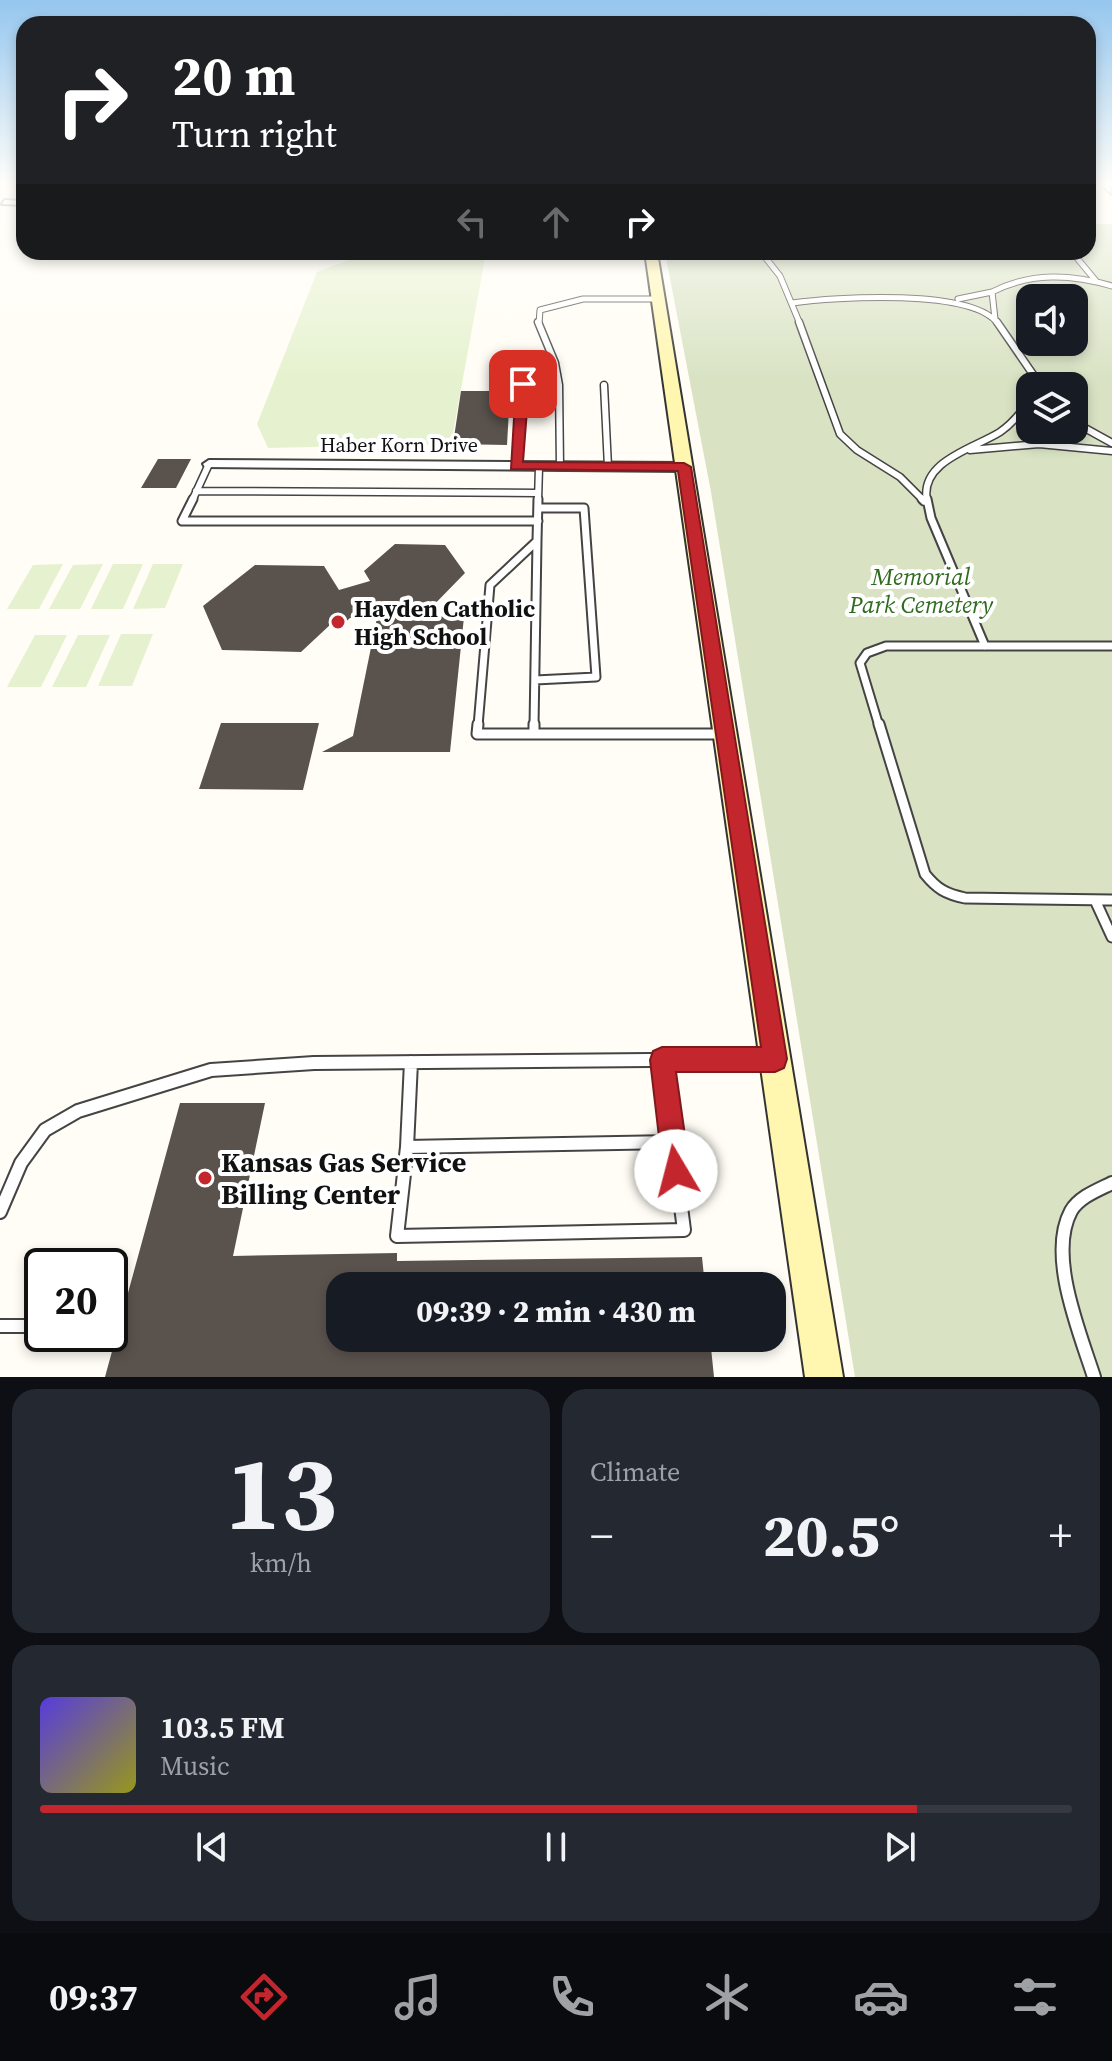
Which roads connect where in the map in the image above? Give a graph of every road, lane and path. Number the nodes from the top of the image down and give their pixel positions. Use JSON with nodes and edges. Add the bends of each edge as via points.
{"nodes":[{"id":1,"x":652,"y":260,"type":"edge"},
{"id":2,"x":767,"y":260,"type":"edge"},
{"id":3,"x":1079,"y":260,"type":"edge"},
{"id":4,"x":1096,"y":281,"type":"junction"},
{"id":5,"x":1112,"y":286,"type":"edge"},
{"id":6,"x":992,"y":292,"type":"junction"},
{"id":7,"x":658,"y":299,"type":"junction"},
{"id":8,"x":941,"y":299,"type":"junction"},
{"id":9,"x":792,"y":303,"type":"junction"},
{"id":10,"x":995,"y":319,"type":"junction"},
{"id":11,"x":1031,"y":372,"type":"edge"},
{"id":12,"x":523,"y":384,"type":"dead end"},
{"id":13,"x":604,"y":385,"type":"dead end"},
{"id":14,"x":1016,"y":416,"type":"edge"},
{"id":15,"x":1088,"y":430,"type":"edge"},
{"id":16,"x":1112,"y":443,"type":"edge"},
{"id":17,"x":965,"y":451,"type":"junction"},
{"id":18,"x":1112,"y":451,"type":"edge"},
{"id":19,"x":209,"y":464,"type":"joint"},
{"id":20,"x":516,"y":466,"type":"junction"},
{"id":21,"x":539,"y":467,"type":"junction"},
{"id":22,"x":560,"y":467,"type":"junction"},
{"id":23,"x":608,"y":467,"type":"junction"},
{"id":24,"x":684,"y":467,"type":"junction"},
{"id":25,"x":196,"y":491,"type":"junction"},
{"id":26,"x":538,"y":493,"type":"junction"},
{"id":27,"x":925,"y":502,"type":"junction"},
{"id":28,"x":538,"y":508,"type":"junction"},
{"id":29,"x":538,"y":521,"type":"junction"},
{"id":30,"x":537,"y":541,"type":"junction"},
{"id":31,"x":985,"y":646,"type":"junction"},
{"id":32,"x":1112,"y":646,"type":"edge"},
{"id":33,"x":535,"y":680,"type":"junction"},
{"id":34,"x":534,"y":734,"type":"junction"},
{"id":35,"x":725,"y":734,"type":"junction"},
{"id":36,"x":1095,"y":900,"type":"junction"},
{"id":37,"x":1112,"y":900,"type":"edge"},
{"id":38,"x":1112,"y":937,"type":"edge"},
{"id":39,"x":775,"y":1059,"type":"junction"},
{"id":40,"x":662,"y":1060,"type":"junction"},
{"id":41,"x":411,"y":1062,"type":"junction"},
{"id":42,"x":672,"y":1142,"type":"junction"},
{"id":43,"x":407,"y":1147,"type":"junction"},
{"id":44,"x":1112,"y":1183,"type":"edge"},
{"id":45,"x":0,"y":1212,"type":"edge"},
{"id":46,"x":0,"y":1326,"type":"edge"},
{"id":47,"x":24,"y":1326,"type":"edge"},
{"id":48,"x":824,"y":1377,"type":"edge"},
{"id":49,"x":1094,"y":1377,"type":"edge"}],
"edges":[{"from":1,"to":7,"type":"main road"},
{"from":2,"to":9,"type":"lane"},
{"from":3,"to":4,"type":"lane"},
{"from":4,"to":5,"type":"lane"},
{"from":4,"to":6,"type":"lane","via":[[1040,277]]},
{"from":6,"to":8,"type":"lane"},
{"from":6,"to":10,"type":"lane"},
{"from":7,"to":22,"type":"lane","via":[[592,299],[540,310],[537,320],[559,385]]},
{"from":7,"to":24,"type":"main road"},
{"from":8,"to":9,"type":"lane"},
{"from":8,"to":10,"type":"lane","via":[[972,305]]},
{"from":9,"to":27,"type":"lane","via":[[840,434]]},
{"from":10,"to":11,"type":"lane"},
{"from":12,"to":20,"type":"lane"},
{"from":13,"to":23,"type":"lane"},
{"from":14,"to":17,"type":"lane","via":[[1002,431]]},
{"from":15,"to":16,"type":"lane"},
{"from":17,"to":18,"type":"lane","via":[[1039,444]]},
{"from":17,"to":27,"type":"lane","via":[[930,474]]},
{"from":19,"to":20,"type":"street","name":"Haber Korn Drive"},
{"from":19,"to":25,"type":"lane"},
{"from":20,"to":21,"type":"street","name":"Haber Korn Drive"},
{"from":21,"to":22,"type":"street","name":"Haber Korn Drive"},
{"from":21,"to":26,"type":"lane"},
{"from":22,"to":23,"type":"street","name":"Haber Korn Drive"},
{"from":23,"to":24,"type":"street","name":"Haber Korn Drive"},
{"from":24,"to":35,"type":"main road"},
{"from":25,"to":26,"type":"lane"},
{"from":25,"to":29,"type":"lane","via":[[182,521]]},
{"from":26,"to":28,"type":"lane"},
{"from":27,"to":31,"type":"lane"},
{"from":28,"to":29,"type":"lane"},
{"from":28,"to":33,"type":"lane","via":[[584,508],[596,677]]},
{"from":29,"to":30,"type":"lane"},
{"from":30,"to":33,"type":"lane"},
{"from":30,"to":34,"type":"lane","via":[[490,585],[477,734]]},
{"from":31,"to":32,"type":"lane"},
{"from":31,"to":36,"type":"lane","via":[[886,646],[870,650],[860,663],[925,874],[946,894],[965,898]]},
{"from":33,"to":34,"type":"lane"},
{"from":34,"to":35,"type":"lane"},
{"from":35,"to":39,"type":"main road"},
{"from":36,"to":37,"type":"lane"},
{"from":36,"to":38,"type":"lane"},
{"from":39,"to":40,"type":"lane"},
{"from":39,"to":48,"type":"main road"},
{"from":40,"to":41,"type":"lane"},
{"from":40,"to":42,"type":"lane"},
{"from":41,"to":43,"type":"lane"},
{"from":41,"to":45,"type":"lane","via":[[211,1070],[78,1111],[45,1130],[21,1163]]},
{"from":42,"to":43,"type":"lane"},
{"from":42,"to":43,"type":"lane","via":[[684,1230],[397,1236]]},
{"from":44,"to":49,"type":"lane","via":[[1070,1212],[1063,1245],[1064,1279]]},
{"from":46,"to":47,"type":"lane"}]}
